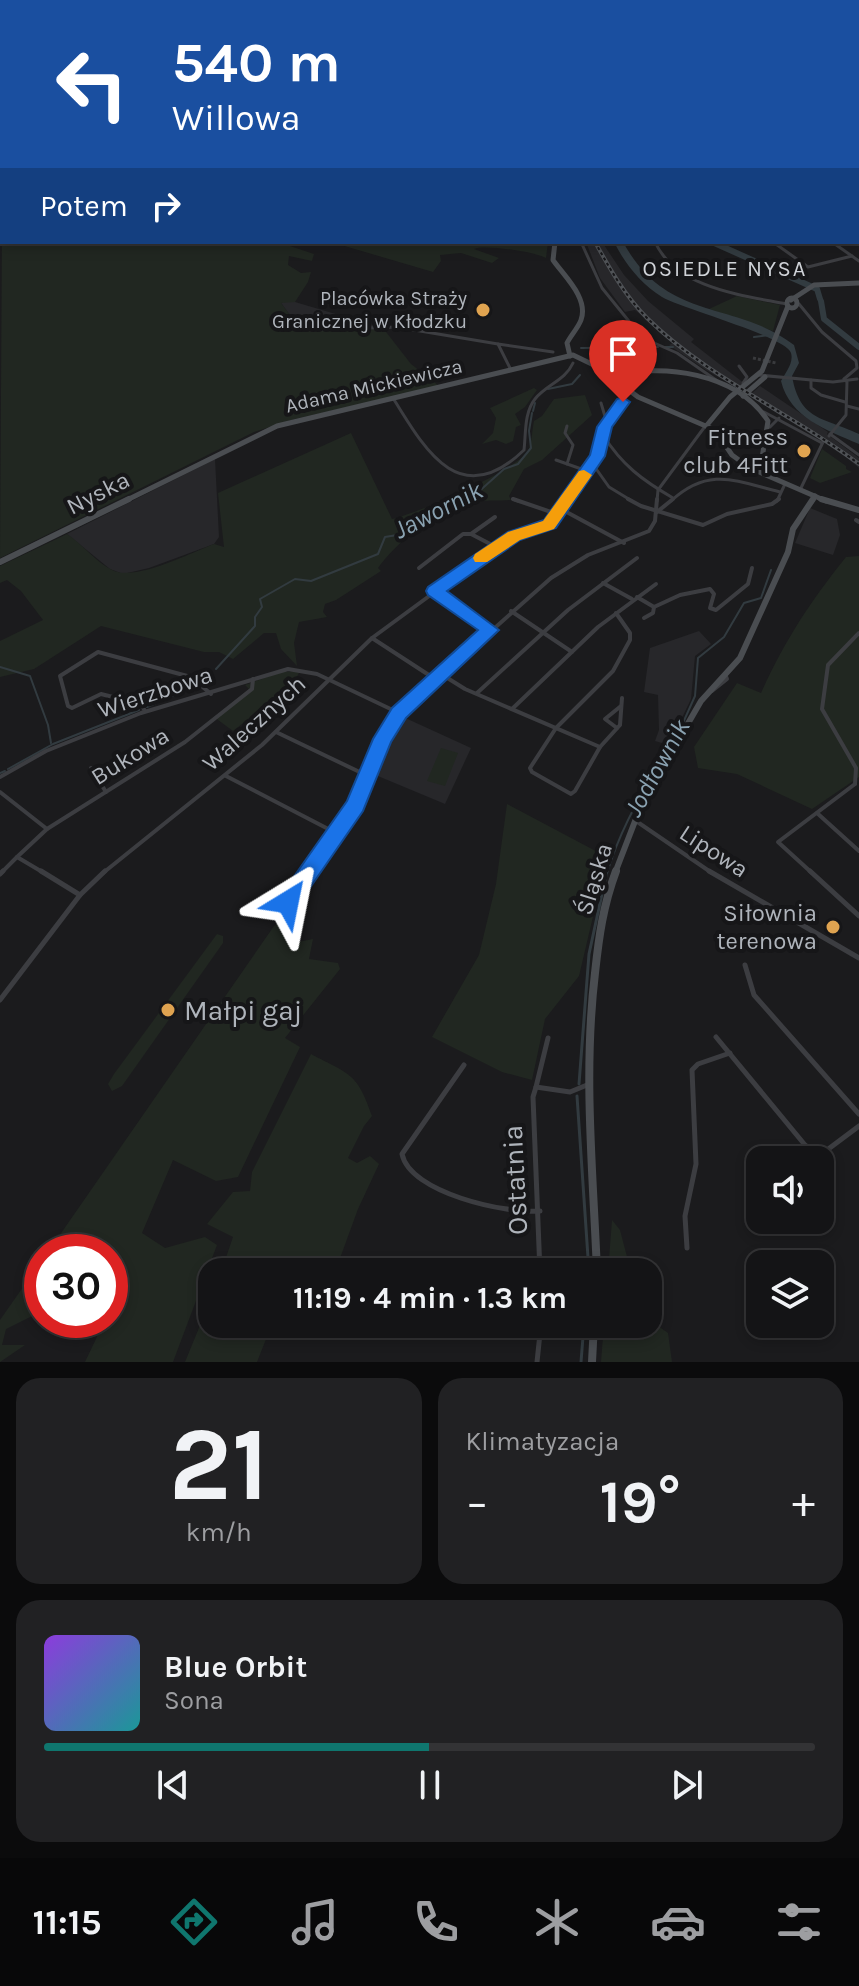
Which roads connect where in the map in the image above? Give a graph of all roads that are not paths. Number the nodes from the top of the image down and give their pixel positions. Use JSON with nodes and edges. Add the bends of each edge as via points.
{"nodes":[{"id":1,"x":555,"y":244,"type":"edge"},
{"id":2,"x":582,"y":244,"type":"edge"},
{"id":3,"x":656,"y":244,"type":"edge"},
{"id":4,"x":776,"y":244,"type":"edge"},
{"id":5,"x":835,"y":244,"type":"edge"},
{"id":6,"x":852,"y":256,"type":"junction"},
{"id":7,"x":859,"y":261,"type":"edge"},
{"id":8,"x":802,"y":267,"type":"dead end"},
{"id":9,"x":775,"y":272,"type":"dead end"},
{"id":10,"x":859,"y":283,"type":"edge"},
{"id":11,"x":792,"y":303,"type":"junction"},
{"id":12,"x":298,"y":325,"type":"dead end"},
{"id":13,"x":498,"y":344,"type":"junction"},
{"id":14,"x":553,"y":352,"type":"dead end"},
{"id":15,"x":574,"y":359,"type":"junction"},
{"id":16,"x":739,"y":366,"type":"dead end"},
{"id":17,"x":858,"y":368,"type":"edge"},
{"id":18,"x":701,"y":369,"type":"junction"},
{"id":19,"x":512,"y":371,"type":"junction"},
{"id":20,"x":608,"y":376,"type":"junction"},
{"id":21,"x":762,"y":376,"type":"junction"},
{"id":22,"x":699,"y":377,"type":"junction"},
{"id":23,"x":845,"y":377,"type":"junction"},
{"id":24,"x":857,"y":379,"type":"edge"},
{"id":25,"x":716,"y":380,"type":"junction"},
{"id":26,"x":811,"y":380,"type":"junction"},
{"id":27,"x":743,"y":383,"type":"dead end"},
{"id":28,"x":629,"y":391,"type":"junction"},
{"id":29,"x":737,"y":391,"type":"junction"},
{"id":30,"x":393,"y":398,"type":"junction"},
{"id":31,"x":601,"y":403,"type":"dead end"},
{"id":32,"x":846,"y":404,"type":"junction"},
{"id":33,"x":859,"y":409,"type":"edge"},
{"id":34,"x":764,"y":412,"type":"junction"},
{"id":35,"x":779,"y":418,"type":"junction"},
{"id":36,"x":712,"y":419,"type":"junction"},
{"id":37,"x":607,"y":423,"type":"junction"},
{"id":38,"x":707,"y":425,"type":"junction"},
{"id":39,"x":567,"y":426,"type":"dead end"},
{"id":40,"x":770,"y":427,"type":"junction"},
{"id":41,"x":716,"y":431,"type":"junction"},
{"id":42,"x":603,"y":435,"type":"junction"},
{"id":43,"x":766,"y":439,"type":"junction"},
{"id":44,"x":859,"y":455,"type":"edge"},
{"id":45,"x":212,"y":456,"type":"joint"},
{"id":46,"x":556,"y":460,"type":"dead end"},
{"id":47,"x":762,"y":460,"type":"junction"},
{"id":48,"x":592,"y":463,"type":"junction"},
{"id":49,"x":567,"y":464,"type":"junction"},
{"id":50,"x":746,"y":466,"type":"junction"},
{"id":51,"x":587,"y":471,"type":"junction"},
{"id":52,"x":776,"y":480,"type":"junction"},
{"id":53,"x":785,"y":484,"type":"junction"},
{"id":54,"x":658,"y":490,"type":"junction"},
{"id":55,"x":780,"y":493,"type":"junction"},
{"id":56,"x":809,"y":494,"type":"junction"},
{"id":57,"x":673,"y":498,"type":"junction"},
{"id":58,"x":513,"y":499,"type":"dead end"},
{"id":59,"x":859,"y":510,"type":"edge"},
{"id":60,"x":559,"y":512,"type":"junction"},
{"id":61,"x":654,"y":512,"type":"junction"},
{"id":62,"x":495,"y":517,"type":"dead end"},
{"id":63,"x":471,"y":534,"type":"junction"},
{"id":64,"x":624,"y":543,"type":"junction"},
{"id":65,"x":496,"y":547,"type":"junction"},
{"id":66,"x":637,"y":558,"type":"dead end"},
{"id":67,"x":0,"y":562,"type":"edge"},
{"id":68,"x":419,"y":568,"type":"dead end"},
{"id":69,"x":752,"y":568,"type":"dead end"},
{"id":70,"x":603,"y":583,"type":"junction"},
{"id":71,"x":656,"y":584,"type":"dead end"},
{"id":72,"x":434,"y":591,"type":"junction"},
{"id":73,"x":634,"y":598,"type":"junction"},
{"id":74,"x":654,"y":607,"type":"junction"},
{"id":75,"x":511,"y":611,"type":"junction"},
{"id":76,"x":616,"y":613,"type":"junction"},
{"id":77,"x":644,"y":618,"type":"dead end"},
{"id":78,"x":490,"y":630,"type":"junction"},
{"id":79,"x":543,"y":633,"type":"junction"},
{"id":80,"x":859,"y":633,"type":"edge"},
{"id":81,"x":372,"y":638,"type":"junction"},
{"id":82,"x":572,"y":652,"type":"junction"},
{"id":83,"x":441,"y":674,"type":"junction"},
{"id":84,"x":253,"y":679,"type":"junction"},
{"id":85,"x":435,"y":679,"type":"junction"},
{"id":86,"x":328,"y":680,"type":"junction"},
{"id":87,"x":477,"y":693,"type":"junction"},
{"id":88,"x":211,"y":694,"type":"junction"},
{"id":89,"x":622,"y":698,"type":"dead end"},
{"id":90,"x":621,"y":706,"type":"junction"},
{"id":91,"x":512,"y":709,"type":"junction"},
{"id":92,"x":145,"y":711,"type":"junction"},
{"id":93,"x":399,"y":713,"type":"junction"},
{"id":94,"x":556,"y":728,"type":"junction"},
{"id":95,"x":617,"y":728,"type":"junction"},
{"id":96,"x":276,"y":732,"type":"junction"},
{"id":97,"x":600,"y":747,"type":"junction"},
{"id":98,"x":91,"y":768,"type":"dead end"},
{"id":99,"x":226,"y":776,"type":"junction"},
{"id":100,"x":368,"y":776,"type":"junction"},
{"id":101,"x":0,"y":777,"type":"edge"},
{"id":102,"x":857,"y":786,"type":"edge"},
{"id":103,"x":0,"y":792,"type":"edge"},
{"id":104,"x":106,"y":792,"type":"junction"},
{"id":105,"x":817,"y":813,"type":"junction"},
{"id":106,"x":634,"y":819,"type":"junction"},
{"id":107,"x":47,"y":829,"type":"junction"},
{"id":108,"x":336,"y":833,"type":"junction"},
{"id":109,"x":859,"y":851,"type":"edge"},
{"id":110,"x":17,"y":857,"type":"junction"},
{"id":111,"x":0,"y":874,"type":"edge"},
{"id":112,"x":80,"y":895,"type":"junction"},
{"id":113,"x":288,"y":902,"type":"dead end"},
{"id":114,"x":859,"y":916,"type":"edge"},
{"id":115,"x":859,"y":958,"type":"edge"},
{"id":116,"x":745,"y":965,"type":"dead end"},
{"id":117,"x":0,"y":1000,"type":"edge"},
{"id":118,"x":716,"y":1037,"type":"dead end"},
{"id":119,"x":548,"y":1038,"type":"dead end"},
{"id":120,"x":730,"y":1053,"type":"junction"},
{"id":121,"x":464,"y":1065,"type":"dead end"},
{"id":122,"x":587,"y":1085,"type":"junction"},
{"id":123,"x":536,"y":1087,"type":"junction"},
{"id":124,"x":859,"y":1114,"type":"edge"},
{"id":125,"x":859,"y":1126,"type":"edge"},
{"id":126,"x":540,"y":1211,"type":"junction"},
{"id":127,"x":687,"y":1248,"type":"dead end"},
{"id":128,"x":540,"y":1258,"type":"edge"},
{"id":129,"x":596,"y":1258,"type":"edge"},
{"id":130,"x":540,"y":1338,"type":"edge"},
{"id":131,"x":593,"y":1338,"type":"edge"},
{"id":132,"x":537,"y":1362,"type":"edge"},
{"id":133,"x":592,"y":1362,"type":"edge"}],
"edges":[{"from":1,"to":15,"type":"street","via":[[553,260],[583,309],[568,341]]},
{"from":2,"to":18,"type":"street","via":[[602,288],[627,320],[652,342]]},
{"from":3,"to":11,"type":"street","via":[[661,258],[679,271],[739,295]]},
{"from":4,"to":6,"type":"street","via":[[808,267]]},
{"from":5,"to":6,"type":"street"},
{"from":6,"to":7,"type":"street"},
{"from":8,"to":9,"type":"street"},
{"from":10,"to":11,"type":"street","via":[[816,284],[799,292]]},
{"from":11,"to":17,"type":"street"},
{"from":11,"to":21,"type":"street"},
{"from":12,"to":13,"type":"street","via":[[311,330],[386,326]]},
{"from":13,"to":14,"type":"street"},
{"from":13,"to":19,"type":"street"},
{"from":15,"to":19,"type":"street","name":"Adama Mickiewicza"},
{"from":15,"to":20,"type":"street"},
{"from":15,"to":30,"type":"street","via":[[570,373],[532,404],[521,454],[475,477],[461,477],[438,464]]},
{"from":16,"to":27,"type":"street","via":[[747,377]]},
{"from":17,"to":23,"type":"street"},
{"from":18,"to":22,"type":"street"},
{"from":18,"to":25,"type":"street"},
{"from":19,"to":30,"type":"street","name":"Adama Mickiewicza"},
{"from":20,"to":22,"type":"street","via":[[630,370]]},
{"from":20,"to":28,"type":"street"},
{"from":21,"to":26,"type":"street"},
{"from":21,"to":29,"type":"street"},
{"from":22,"to":25,"type":"street"},
{"from":23,"to":24,"type":"street"},
{"from":23,"to":26,"type":"street"},
{"from":23,"to":32,"type":"street"},
{"from":25,"to":29,"type":"street"},
{"from":26,"to":32,"type":"street","via":[[818,394]]},
{"from":28,"to":37,"type":"street"},
{"from":28,"to":38,"type":"street"},
{"from":29,"to":34,"type":"street"},
{"from":29,"to":36,"type":"street"},
{"from":30,"to":45,"type":"street","name":"Adama Mickiewicza","via":[[277,426]]},
{"from":31,"to":37,"type":"street"},
{"from":32,"to":33,"type":"street"},
{"from":32,"to":44,"type":"street","via":[[841,422],[830,434]]},
{"from":34,"to":35,"type":"street"},
{"from":34,"to":40,"type":"street"},
{"from":35,"to":40,"type":"street"},
{"from":35,"to":56,"type":"street","name":"Śląska","via":[[823,441]]},
{"from":36,"to":38,"type":"street"},
{"from":36,"to":41,"type":"street"},
{"from":37,"to":42,"type":"street"},
{"from":38,"to":41,"type":"street"},
{"from":38,"to":54,"type":"street"},
{"from":39,"to":49,"type":"street","via":[[565,433],[573,445]]},
{"from":40,"to":43,"type":"street"},
{"from":41,"to":43,"type":"street"},
{"from":41,"to":50,"type":"street"},
{"from":42,"to":48,"type":"street"},
{"from":42,"to":54,"type":"street","via":[[618,459]]},
{"from":43,"to":47,"type":"street"},
{"from":45,"to":67,"type":"street","name":"Nyska"},
{"from":46,"to":49,"type":"street"},
{"from":47,"to":50,"type":"street"},
{"from":47,"to":52,"type":"street"},
{"from":48,"to":51,"type":"street"},
{"from":48,"to":61,"type":"street","via":[[609,487]]},
{"from":49,"to":51,"type":"street"},
{"from":50,"to":52,"type":"street"},
{"from":51,"to":60,"type":"street"},
{"from":52,"to":53,"type":"street"},
{"from":53,"to":55,"type":"street"},
{"from":53,"to":56,"type":"street"},
{"from":54,"to":57,"type":"street"},
{"from":54,"to":61,"type":"street"},
{"from":55,"to":57,"type":"street","via":[[741,481],[709,479]]},
{"from":55,"to":61,"type":"street","via":[[765,507],[703,525]]},
{"from":56,"to":59,"type":"street"},
{"from":56,"to":106,"type":"street","name":"Śląska","via":[[740,658],[693,713]]},
{"from":57,"to":61,"type":"street"},
{"from":58,"to":60,"type":"street"},
{"from":60,"to":64,"type":"street"},
{"from":60,"to":65,"type":"street","name":"Walecznych","via":[[547,526],[517,534]]},
{"from":61,"to":64,"type":"street","via":[[649,531]]},
{"from":62,"to":63,"type":"street"},
{"from":63,"to":65,"type":"street"},
{"from":63,"to":68,"type":"street","via":[[463,534]]},
{"from":64,"to":75,"type":"street","via":[[574,563]]},
{"from":65,"to":72,"type":"street","name":"Walecznych"},
{"from":66,"to":70,"type":"street"},
{"from":69,"to":74,"type":"street","via":[[748,584],[716,610],[710,608],[710,589]]},
{"from":70,"to":73,"type":"street"},
{"from":70,"to":79,"type":"street"},
{"from":71,"to":73,"type":"street"},
{"from":72,"to":78,"type":"street"},
{"from":72,"to":81,"type":"street","name":"Walecznych"},
{"from":73,"to":74,"type":"street"},
{"from":73,"to":76,"type":"street"},
{"from":74,"to":77,"type":"street"},
{"from":75,"to":78,"type":"street"},
{"from":75,"to":79,"type":"street"},
{"from":76,"to":82,"type":"street"},
{"from":76,"to":94,"type":"street","via":[[630,640],[613,671]]},
{"from":78,"to":83,"type":"street"},
{"from":79,"to":82,"type":"street"},
{"from":79,"to":87,"type":"street"},
{"from":80,"to":102,"type":"street","via":[[828,665],[822,709],[856,768]]},
{"from":81,"to":85,"type":"street"},
{"from":81,"to":86,"type":"street","name":"Walecznych"},
{"from":82,"to":91,"type":"street"},
{"from":83,"to":85,"type":"street"},
{"from":83,"to":87,"type":"street"},
{"from":84,"to":86,"type":"street","name":"Wierzbowa","via":[[296,669]]},
{"from":84,"to":88,"type":"street","name":"Wierzbowa"},
{"from":84,"to":104,"type":"street","name":"Bukowa","via":[[252,689],[185,742]]},
{"from":85,"to":93,"type":"street"},
{"from":86,"to":93,"type":"street","name":"Wierzbowa"},
{"from":86,"to":96,"type":"street","name":"Walecznych"},
{"from":87,"to":91,"type":"street"},
{"from":88,"to":92,"type":"street","name":"Wierzbowa"},
{"from":88,"to":92,"type":"street","via":[[191,677],[98,652],[60,676],[72,708],[101,694],[141,704]]},
{"from":89,"to":90,"type":"street"},
{"from":90,"to":95,"type":"street"},
{"from":90,"to":95,"type":"street","via":[[605,719]]},
{"from":91,"to":94,"type":"street"},
{"from":92,"to":101,"type":"street","name":"Wierzbowa","via":[[46,751]]},
{"from":93,"to":100,"type":"street"},
{"from":94,"to":97,"type":"street"},
{"from":94,"to":97,"type":"street","via":[[530,768],[571,794]]},
{"from":95,"to":97,"type":"street"},
{"from":96,"to":99,"type":"street","name":"Walecznych"},
{"from":96,"to":100,"type":"street"},
{"from":98,"to":104,"type":"street"},
{"from":99,"to":108,"type":"street"},
{"from":99,"to":112,"type":"street","name":"Walecznych","via":[[144,836]]},
{"from":100,"to":108,"type":"street"},
{"from":102,"to":105,"type":"street"},
{"from":103,"to":107,"type":"street"},
{"from":104,"to":107,"type":"street","name":"Bukowa"},
{"from":105,"to":109,"type":"street"},
{"from":105,"to":114,"type":"street","via":[[778,842]]},
{"from":106,"to":115,"type":"street","name":"Lipowa","via":[[705,869]]},
{"from":106,"to":122,"type":"street","name":"Śląska","via":[[603,905]]},
{"from":107,"to":110,"type":"street","name":"Bukowa"},
{"from":108,"to":113,"type":"street"},
{"from":110,"to":111,"type":"street","name":"Bukowa"},
{"from":110,"to":112,"type":"street"},
{"from":112,"to":117,"type":"street","name":"Walecznych"},
{"from":116,"to":124,"type":"street","via":[[754,995]]},
{"from":118,"to":120,"type":"street"},
{"from":119,"to":123,"type":"street","name":"Ostatnia"},
{"from":120,"to":125,"type":"street","via":[[815,1153]]},
{"from":120,"to":127,"type":"street","via":[[692,1070],[696,1164],[685,1216]]},
{"from":121,"to":126,"type":"street","via":[[402,1154],[403,1160],[410,1172],[466,1199],[518,1215]]},
{"from":122,"to":123,"type":"street","via":[[570,1092]]},
{"from":122,"to":129,"type":"street","name":"Śląska"},
{"from":123,"to":126,"type":"street","name":"Ostatnia"},
{"from":126,"to":128,"type":"street","name":"Ostatnia"},
{"from":130,"to":132,"type":"street"},
{"from":131,"to":133,"type":"street"}]}
